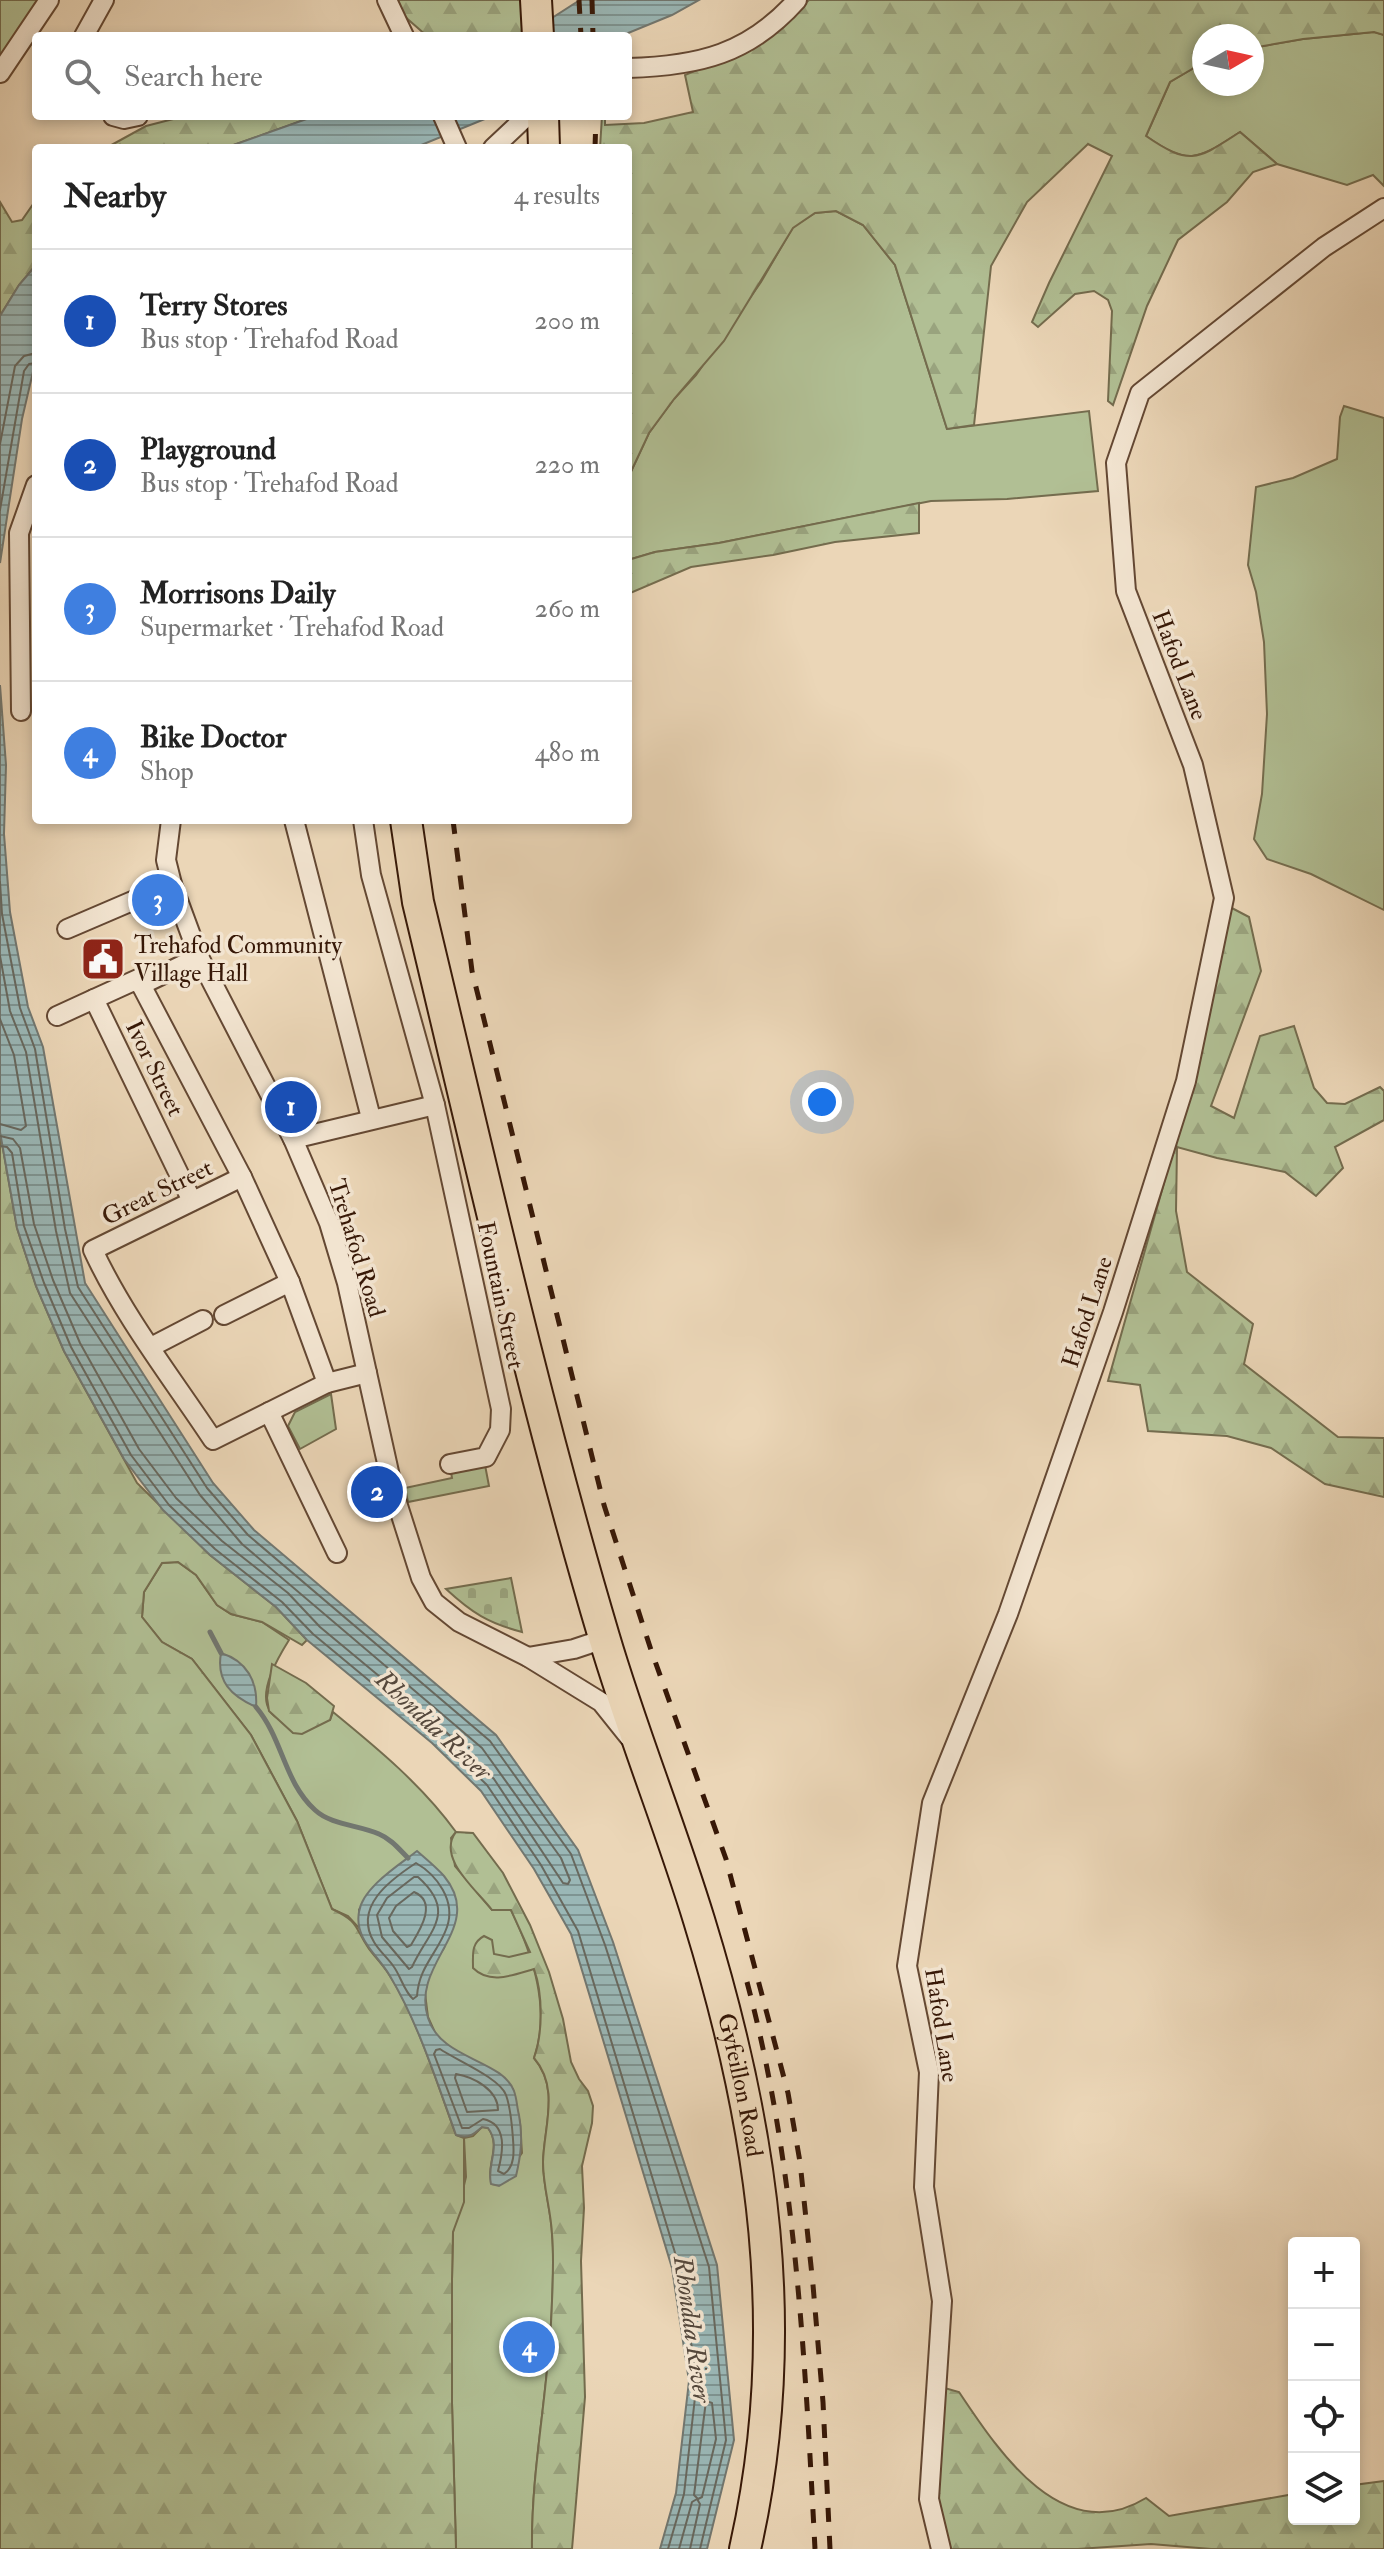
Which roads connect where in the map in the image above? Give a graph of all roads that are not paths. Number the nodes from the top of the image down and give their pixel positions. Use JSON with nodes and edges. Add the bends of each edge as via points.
{"nodes":[{"id":1,"x":49,"y":0,"type":"edge"},
{"id":2,"x":104,"y":0,"type":"edge"},
{"id":3,"x":387,"y":0,"type":"edge"},
{"id":4,"x":536,"y":0,"type":"edge"},
{"id":5,"x":797,"y":0,"type":"edge"},
{"id":6,"x":86,"y":32,"type":"edge"},
{"id":7,"x":401,"y":32,"type":"edge"},
{"id":8,"x":538,"y":32,"type":"edge"},
{"id":9,"x":632,"y":68,"type":"edge"},
{"id":10,"x":0,"y":73,"type":"edge"},
{"id":11,"x":445,"y":120,"type":"edge"},
{"id":12,"x":539,"y":129,"type":"edge"},
{"id":13,"x":455,"y":143,"type":"edge"},
{"id":14,"x":503,"y":144,"type":"edge"},
{"id":15,"x":1384,"y":208,"type":"edge"},
{"id":16,"x":32,"y":494,"type":"edge"},
{"id":17,"x":28,"y":622,"type":"edge"},
{"id":18,"x":21,"y":711,"type":"dead end"},
{"id":19,"x":170,"y":824,"type":"edge"},
{"id":20,"x":295,"y":824,"type":"edge"},
{"id":21,"x":364,"y":824,"type":"edge"},
{"id":22,"x":407,"y":824,"type":"edge"},
{"id":23,"x":172,"y":884,"type":"junction"},
{"id":24,"x":67,"y":929,"type":"dead end"},
{"id":25,"x":199,"y":957,"type":"junction"},
{"id":26,"x":140,"y":982,"type":"junction"},
{"id":27,"x":94,"y":999,"type":"junction"},
{"id":28,"x":57,"y":1016,"type":"dead end"},
{"id":29,"x":435,"y":1105,"type":"junction"},
{"id":30,"x":371,"y":1118,"type":"junction"},
{"id":31,"x":293,"y":1139,"type":"junction"},
{"id":32,"x":242,"y":1177,"type":"junction"},
{"id":33,"x":192,"y":1201,"type":"junction"},
{"id":34,"x":290,"y":1282,"type":"junction"},
{"id":35,"x":224,"y":1315,"type":"dead end"},
{"id":36,"x":203,"y":1320,"type":"dead end"},
{"id":37,"x":151,"y":1347,"type":"junction"},
{"id":38,"x":367,"y":1373,"type":"junction"},
{"id":39,"x":327,"y":1383,"type":"junction"},
{"id":40,"x":269,"y":1412,"type":"junction"},
{"id":41,"x":450,"y":1464,"type":"dead end"},
{"id":42,"x":337,"y":1553,"type":"dead end"},
{"id":43,"x":604,"y":1639,"type":"junction"},
{"id":44,"x":528,"y":1657,"type":"junction"},
{"id":45,"x":644,"y":1754,"type":"junction"},
{"id":46,"x":745,"y":2549,"type":"edge"},
{"id":47,"x":941,"y":2549,"type":"edge"}],
"edges":[{"from":1,"to":10,"type":"street"},
{"from":2,"to":6,"type":"street"},
{"from":3,"to":7,"type":"street"},
{"from":4,"to":8,"type":"main road"},
{"from":5,"to":9,"type":"street","via":[[759,37],[736,49],[697,61]]},
{"from":11,"to":13,"type":"street"},
{"from":12,"to":14,"type":"street"},
{"from":15,"to":47,"type":"street","name":"Hafod Lane","via":[[1324,247],[1140,393],[1116,463],[1126,591],[1193,765],[1224,898],[1186,1081],[1113,1312],[1008,1614],[932,1803],[907,1966],[929,2072],[924,2187],[942,2301],[929,2499]]},
{"from":16,"to":17,"type":"street","via":[[19,533]]},
{"from":17,"to":18,"type":"street"},
{"from":19,"to":23,"type":"street","name":"Trehafod Road","via":[[166,860]]},
{"from":20,"to":30,"type":"street"},
{"from":21,"to":29,"type":"street","via":[[371,875]]},
{"from":22,"to":43,"type":"main road","name":"Gyfeillon Road","via":[[418,902],[493,1214]]},
{"from":23,"to":24,"type":"street"},
{"from":23,"to":25,"type":"street","name":"Trehafod Road"},
{"from":25,"to":26,"type":"street"},
{"from":25,"to":31,"type":"street","name":"Trehafod Road"},
{"from":26,"to":27,"type":"street"},
{"from":26,"to":32,"type":"street"},
{"from":27,"to":28,"type":"street"},
{"from":27,"to":33,"type":"street","name":"Ivor Street"},
{"from":29,"to":30,"type":"street"},
{"from":29,"to":41,"type":"street","name":"Fountain Street","via":[[501,1409],[500,1430],[486,1457]]},
{"from":30,"to":31,"type":"street"},
{"from":31,"to":38,"type":"street","name":"Trehafod Road","via":[[329,1223]]},
{"from":32,"to":33,"type":"street","name":"Great Street"},
{"from":32,"to":34,"type":"street"},
{"from":33,"to":37,"type":"street","name":"Great Street","via":[[93,1250]]},
{"from":34,"to":35,"type":"street"},
{"from":34,"to":39,"type":"street"},
{"from":36,"to":37,"type":"street"},
{"from":37,"to":40,"type":"street","via":[[213,1440]]},
{"from":38,"to":39,"type":"street"},
{"from":38,"to":44,"type":"street","name":"Trehafod Road","via":[[411,1552],[434,1602],[459,1622]]},
{"from":39,"to":40,"type":"street"},
{"from":40,"to":42,"type":"street"},
{"from":43,"to":44,"type":"street"},
{"from":43,"to":45,"type":"main road","name":"Gyfeillon Road"},
{"from":44,"to":45,"type":"street","name":"Trehafod Road","via":[[601,1702]]},
{"from":45,"to":46,"type":"main road","name":"Gyfeillon Road","via":[[716,1981],[740,2074],[766,2224],[766,2425]]}]}
